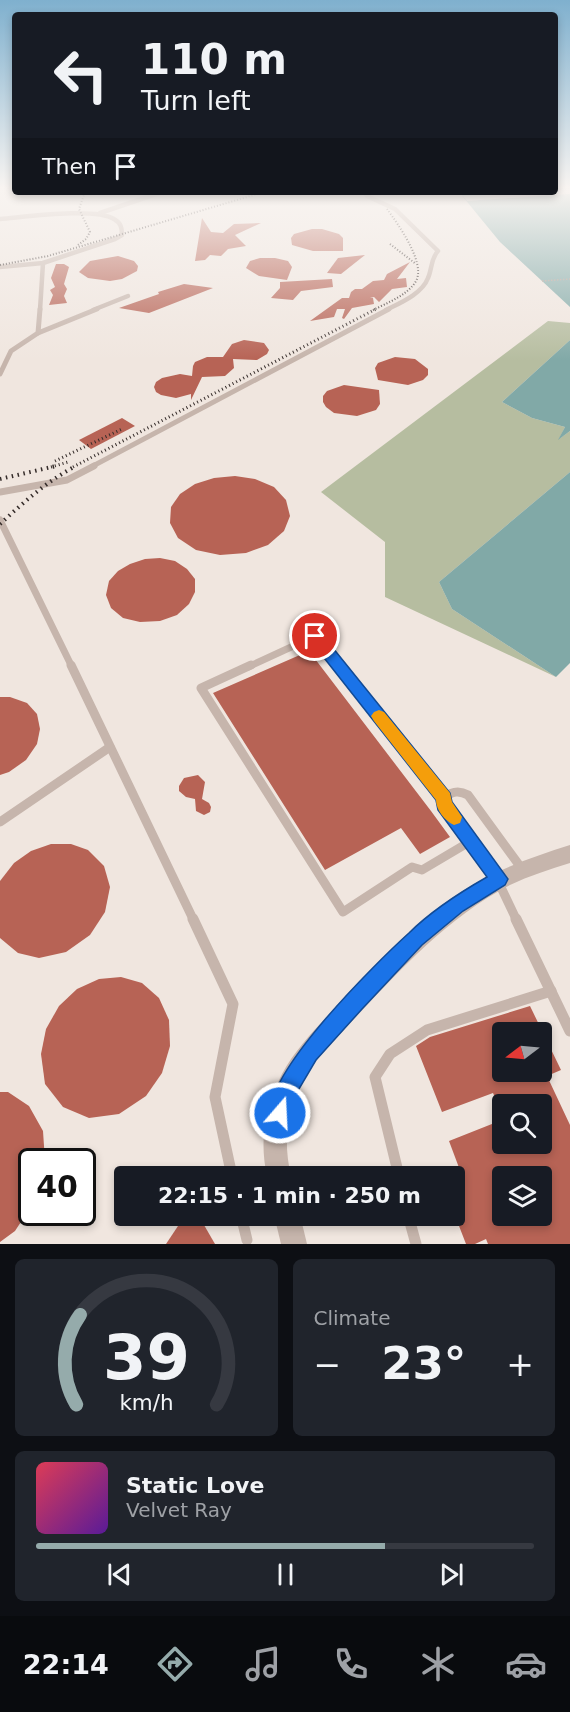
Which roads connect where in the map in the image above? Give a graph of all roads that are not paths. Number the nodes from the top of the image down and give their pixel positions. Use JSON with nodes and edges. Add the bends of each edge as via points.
{"nodes":[{"id":1,"x":94,"y":245,"type":"edge"},
{"id":2,"x":432,"y":245,"type":"edge"},
{"id":3,"x":43,"y":263,"type":"junction"},
{"id":4,"x":0,"y":267,"type":"edge"},
{"id":5,"x":128,"y":296,"type":"dead end"},
{"id":6,"x":38,"y":333,"type":"junction"},
{"id":7,"x":0,"y":374,"type":"edge"},
{"id":8,"x":0,"y":492,"type":"edge"},
{"id":9,"x":0,"y":520,"type":"edge"},
{"id":10,"x":110,"y":747,"type":"junction"},
{"id":11,"x":444,"y":798,"type":"junction"},
{"id":12,"x":0,"y":822,"type":"edge"},
{"id":13,"x":471,"y":841,"type":"junction"},
{"id":14,"x":570,"y":854,"type":"edge"},
{"id":15,"x":522,"y":869,"type":"junction"},
{"id":16,"x":498,"y":880,"type":"junction"},
{"id":17,"x":551,"y":991,"type":"junction"},
{"id":18,"x":570,"y":1030,"type":"edge"},
{"id":19,"x":230,"y":1166,"type":"edge"},
{"id":20,"x":277,"y":1166,"type":"edge"},
{"id":21,"x":397,"y":1166,"type":"edge"},
{"id":22,"x":244,"y":1226,"type":"edge"},
{"id":23,"x":290,"y":1226,"type":"edge"},
{"id":24,"x":411,"y":1226,"type":"edge"},
{"id":25,"x":247,"y":1240,"type":"dead end"},
{"id":26,"x":294,"y":1244,"type":"edge"},
{"id":27,"x":416,"y":1244,"type":"edge"}],
"edges":[{"from":1,"to":3,"type":"lane"},
{"from":2,"to":8,"type":"lane","via":[[438,251],[428,280],[411,297],[67,480]]},
{"from":3,"to":4,"type":"lane"},
{"from":3,"to":6,"type":"lane"},
{"from":5,"to":6,"type":"lane"},
{"from":6,"to":7,"type":"lane","via":[[11,351]]},
{"from":9,"to":10,"type":"lane"},
{"from":10,"to":12,"type":"lane"},
{"from":10,"to":19,"type":"lane","via":[[233,1004],[215,1097]]},
{"from":11,"to":13,"type":"lane","via":[[444,804]]},
{"from":11,"to":13,"type":"lane","via":[[315,636],[201,688],[343,912],[412,867],[422,870]]},
{"from":11,"to":15,"type":"lane","via":[[461,790],[468,795]]},
{"from":13,"to":16,"type":"lane"},
{"from":14,"to":15,"type":"street"},
{"from":15,"to":16,"type":"street"},
{"from":16,"to":17,"type":"lane"},
{"from":16,"to":20,"type":"street","via":[[457,905],[416,939],[309,1053],[283,1096],[273,1147]]},
{"from":17,"to":18,"type":"lane"},
{"from":17,"to":21,"type":"lane","via":[[427,1029],[390,1054],[375,1077]]},
{"from":22,"to":25,"type":"lane"},
{"from":23,"to":26,"type":"street"},
{"from":24,"to":27,"type":"lane"}]}
